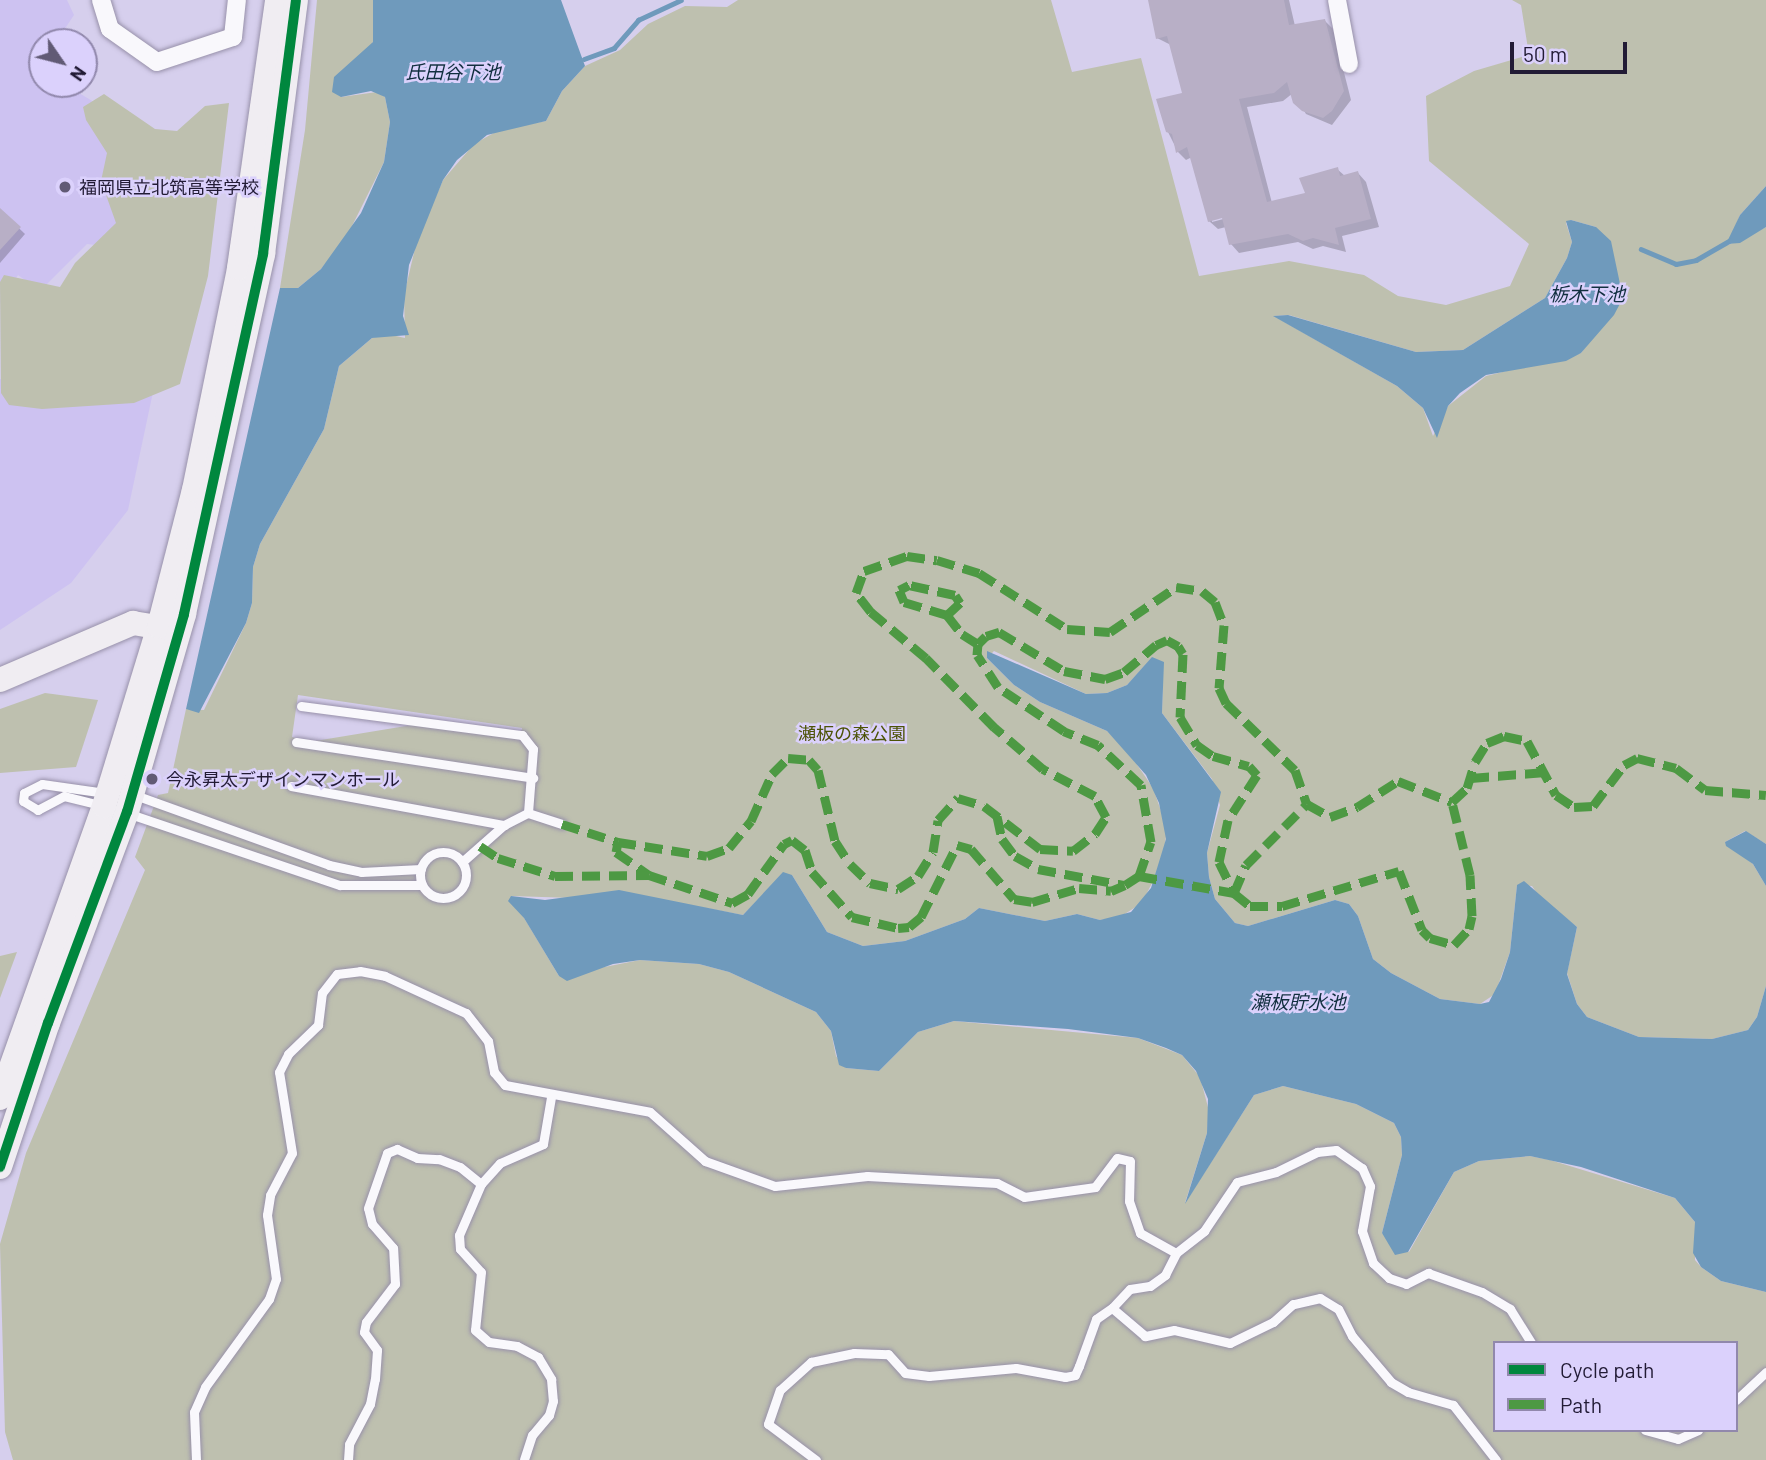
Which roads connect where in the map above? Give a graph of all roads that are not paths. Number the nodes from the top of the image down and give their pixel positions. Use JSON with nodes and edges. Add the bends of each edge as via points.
{"nodes":[{"id":1,"x":102,"y":0,"type":"edge"},
{"id":2,"x":237,"y":0,"type":"edge"},
{"id":3,"x":277,"y":0,"type":"edge"},
{"id":4,"x":296,"y":0,"type":"edge"},
{"id":5,"x":1337,"y":0,"type":"edge"},
{"id":6,"x":1349,"y":64,"type":"dead end"},
{"id":7,"x":169,"y":629,"type":"junction"},
{"id":8,"x":0,"y":680,"type":"edge"},
{"id":9,"x":301,"y":706,"type":"dead end"},
{"id":10,"x":296,"y":742,"type":"dead end"},
{"id":11,"x":533,"y":778,"type":"junction"},
{"id":12,"x":291,"y":786,"type":"dead end"},
{"id":13,"x":116,"y":799,"type":"junction"},
{"id":14,"x":528,"y":813,"type":"junction"},
{"id":15,"x":562,"y":824,"type":"dead end"},
{"id":16,"x":504,"y":825,"type":"junction"},
{"id":17,"x":462,"y":862,"type":"junction"},
{"id":18,"x":421,"y":869,"type":"junction"},
{"id":19,"x":422,"y":884,"type":"junction"},
{"id":20,"x":551,"y":1097,"type":"junction"},
{"id":21,"x":0,"y":1098,"type":"edge"},
{"id":22,"x":0,"y":1167,"type":"edge"},
{"id":23,"x":481,"y":1184,"type":"junction"},
{"id":24,"x":1176,"y":1253,"type":"junction"},
{"id":25,"x":1112,"y":1308,"type":"junction"},
{"id":26,"x":1530,"y":1341,"type":"edge"},
{"id":27,"x":1766,"y":1372,"type":"edge"},
{"id":28,"x":1738,"y":1398,"type":"edge"},
{"id":29,"x":1652,"y":1432,"type":"edge"},
{"id":30,"x":1694,"y":1432,"type":"edge"},
{"id":31,"x":196,"y":1460,"type":"edge"},
{"id":32,"x":348,"y":1460,"type":"edge"},
{"id":33,"x":524,"y":1460,"type":"edge"},
{"id":34,"x":816,"y":1460,"type":"edge"},
{"id":35,"x":1496,"y":1460,"type":"edge"}],
"edges":[{"from":1,"to":2,"type":"street","via":[[110,29],[157,62],[233,37]]},
{"from":3,"to":7,"type":"street","via":[[239,268]]},
{"from":4,"to":7,"type":"street","via":[[263,254]]},
{"from":5,"to":6,"type":"street"},
{"from":7,"to":8,"type":"street","via":[[134,623]]},
{"from":7,"to":13,"type":"street"},
{"from":9,"to":11,"type":"lane","via":[[522,734],[533,749]]},
{"from":10,"to":11,"type":"lane"},
{"from":11,"to":14,"type":"lane"},
{"from":12,"to":16,"type":"lane"},
{"from":13,"to":13,"type":"lane","via":[[64,796],[38,810],[23,801],[24,793],[42,784]]},
{"from":13,"to":18,"type":"lane","via":[[329,865],[361,872]]},
{"from":13,"to":19,"type":"lane","via":[[340,885]]},
{"from":13,"to":21,"type":"street"},
{"from":13,"to":22,"type":"street"},
{"from":14,"to":15,"type":"lane"},
{"from":14,"to":16,"type":"lane"},
{"from":16,"to":17,"type":"lane"},
{"from":17,"to":18,"type":"lane","via":[[450,853],[436,853]]},
{"from":17,"to":19,"type":"lane","via":[[465,883],[455,895],[432,896]]},
{"from":18,"to":19,"type":"lane"},
{"from":20,"to":23,"type":"lane","via":[[543,1144],[500,1163]]},
{"from":20,"to":24,"type":"lane","via":[[611,1102],[650,1112],[705,1161],[775,1186],[867,1176],[996,1183],[1024,1197],[1095,1187],[1117,1158],[1130,1161],[1129,1200],[1140,1233]]},
{"from":20,"to":31,"type":"lane","via":[[505,1085],[494,1072],[488,1041],[466,1013],[385,976],[360,971],[337,974],[322,993],[318,1025],[288,1054],[279,1072],[292,1153],[270,1195],[267,1215],[276,1279],[269,1299],[205,1387],[194,1412]]},
{"from":23,"to":32,"type":"lane","via":[[460,1167],[439,1159],[417,1158],[397,1149],[387,1153],[368,1208],[372,1224],[393,1248],[395,1284],[366,1322],[364,1332],[377,1350],[375,1379],[370,1404],[349,1444]]},
{"from":23,"to":33,"type":"lane","via":[[459,1235],[460,1249],[481,1272],[475,1330],[489,1342],[517,1346],[538,1356],[551,1379],[549,1415],[532,1435]]},
{"from":24,"to":25,"type":"lane","via":[[1165,1275],[1150,1286],[1130,1289]]},
{"from":24,"to":26,"type":"lane","via":[[1204,1231],[1237,1182],[1276,1172],[1317,1152],[1336,1150],[1362,1168],[1370,1186],[1362,1230],[1381,1270],[1406,1284],[1428,1273],[1482,1292],[1510,1309]]},
{"from":25,"to":34,"type":"lane","via":[[1096,1319],[1079,1366],[1074,1375],[1065,1377],[1016,1368],[929,1376],[905,1373],[888,1354],[853,1353],[811,1362],[780,1390],[768,1424]]},
{"from":25,"to":35,"type":"lane","via":[[1145,1336],[1174,1330],[1230,1343],[1273,1322],[1293,1304],[1320,1298],[1338,1309],[1352,1336],[1391,1382],[1453,1405]]},
{"from":27,"to":28,"type":"lane"},
{"from":29,"to":30,"type":"lane","via":[[1678,1439]]}]}
